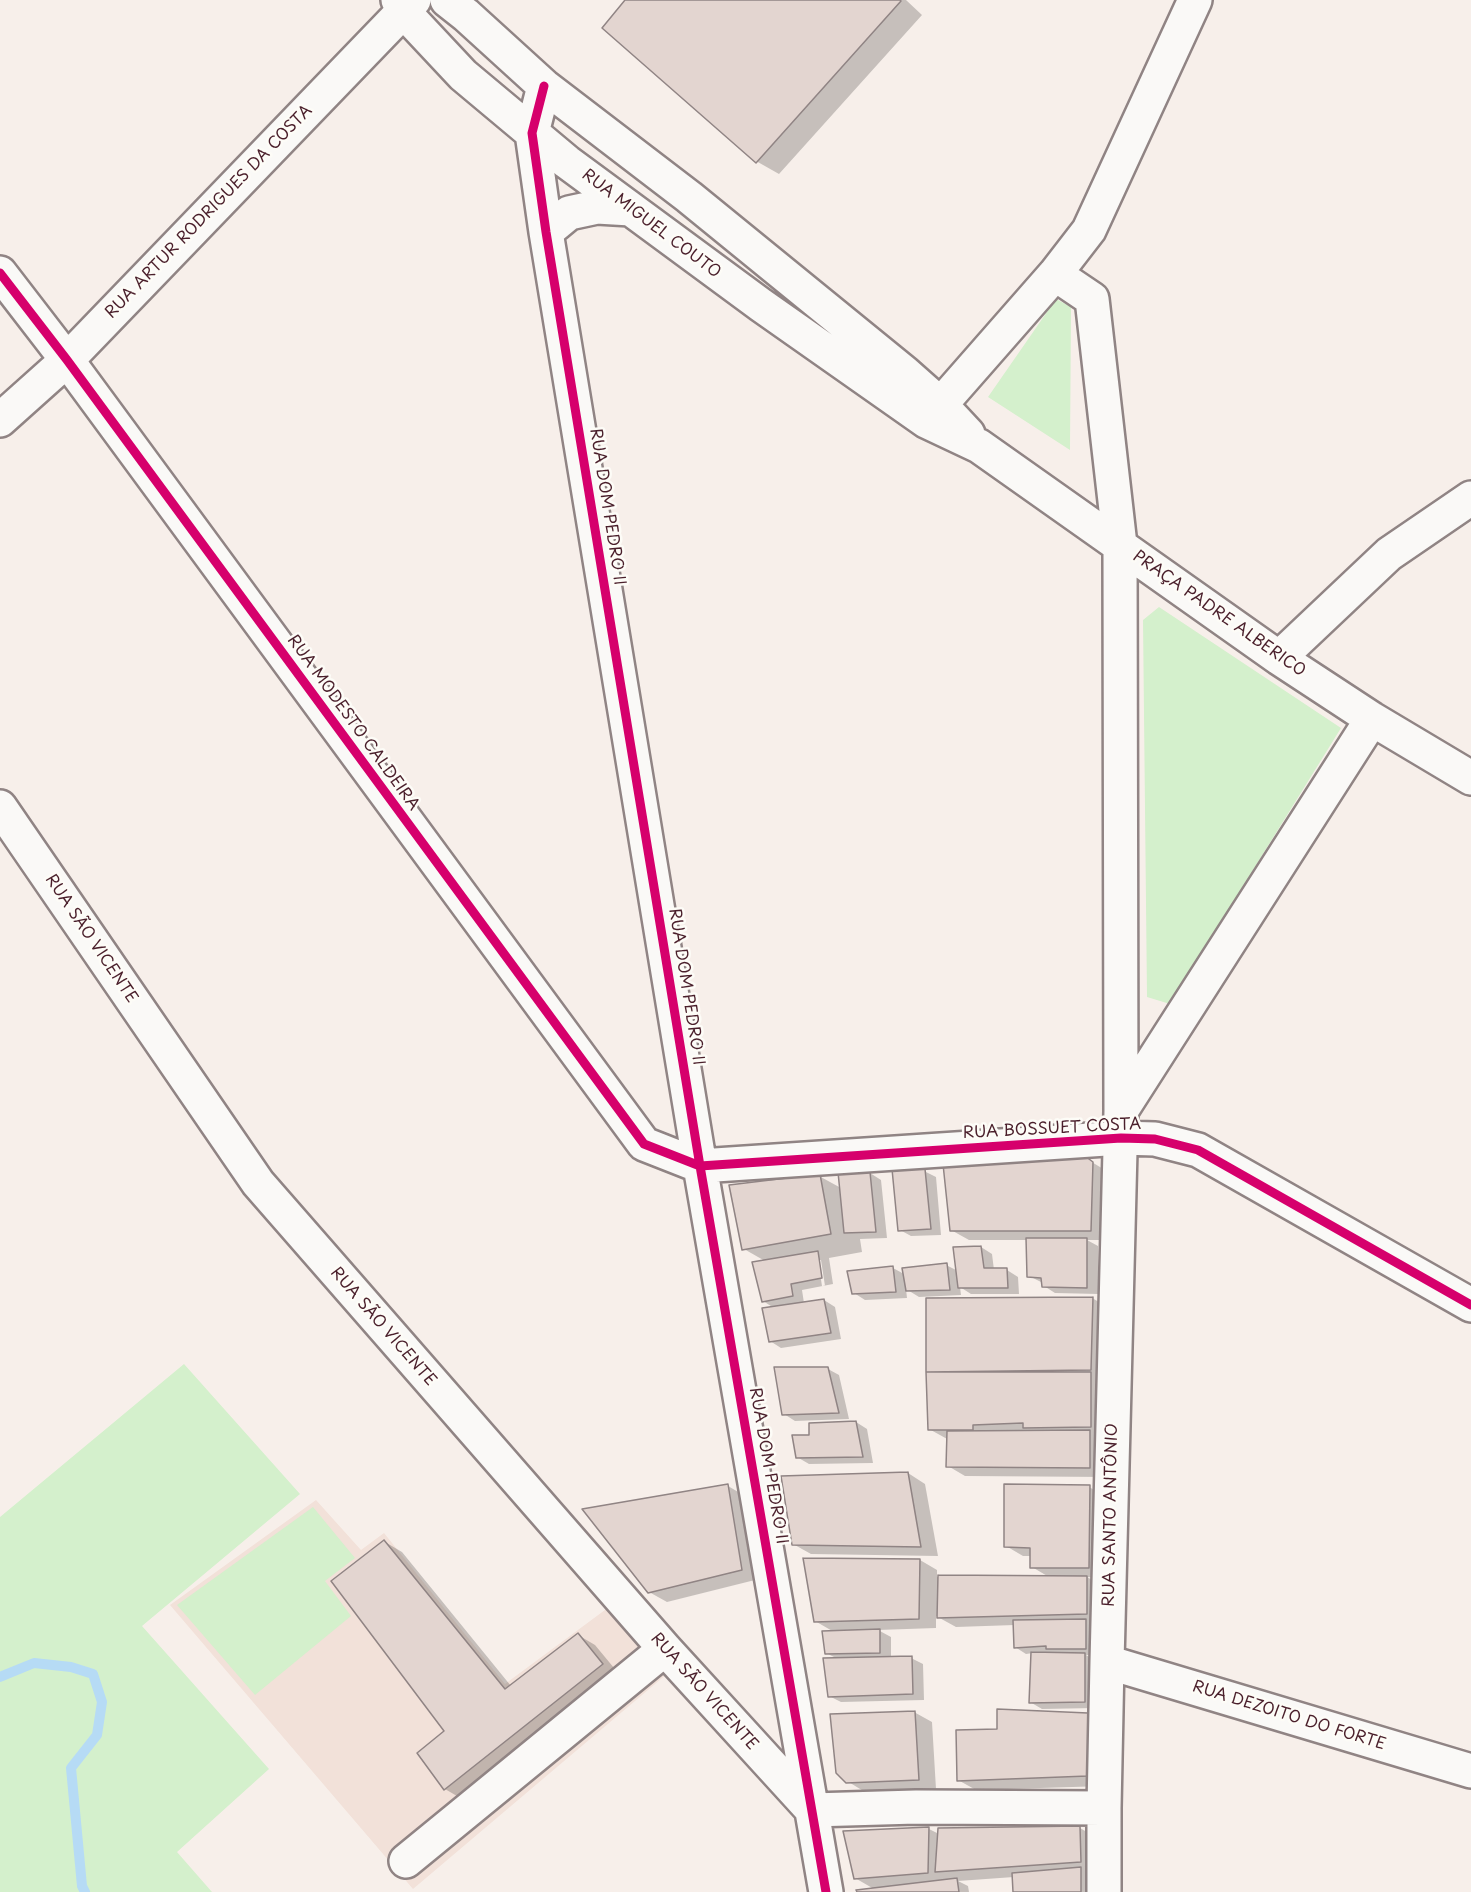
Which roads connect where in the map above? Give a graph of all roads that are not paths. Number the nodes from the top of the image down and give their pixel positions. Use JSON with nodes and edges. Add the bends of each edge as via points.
{"nodes":[{"id":1,"x":1195,"y":0,"type":"edge"},
{"id":2,"x":405,"y":4,"type":"edge"},
{"id":3,"x":464,"y":5,"type":"edge"},
{"id":4,"x":438,"y":49,"type":"junction"},
{"id":5,"x":544,"y":86,"type":"junction"},
{"id":6,"x":532,"y":133,"type":"junction"},
{"id":7,"x":640,"y":159,"type":"junction"},
{"id":8,"x":620,"y":201,"type":"junction"},
{"id":9,"x":1089,"y":230,"type":"junction"},
{"id":10,"x":546,"y":232,"type":"junction"},
{"id":11,"x":0,"y":273,"type":"edge"},
{"id":12,"x":1055,"y":274,"type":"junction"},
{"id":13,"x":1092,"y":299,"type":"junction"},
{"id":14,"x":67,"y":360,"type":"junction"},
{"id":15,"x":933,"y":412,"type":"junction"},
{"id":16,"x":0,"y":420,"type":"edge"},
{"id":17,"x":1471,"y":498,"type":"edge"},
{"id":18,"x":1120,"y":545,"type":"junction"},
{"id":19,"x":1280,"y":658,"type":"junction"},
{"id":20,"x":1372,"y":719,"type":"junction"},
{"id":21,"x":1471,"y":778,"type":"edge"},
{"id":22,"x":4,"y":822,"type":"edge"},
{"id":23,"x":1121,"y":1124,"type":"junction"},
{"id":24,"x":700,"y":1166,"type":"junction"},
{"id":25,"x":1471,"y":1305,"type":"edge"},
{"id":26,"x":665,"y":1649,"type":"junction"},
{"id":27,"x":1107,"y":1662,"type":"junction"},
{"id":28,"x":795,"y":1712,"type":"junction"},
{"id":29,"x":739,"y":1731,"type":"junction"},
{"id":30,"x":1471,"y":1771,"type":"edge"},
{"id":31,"x":1104,"y":1808,"type":"junction"},
{"id":32,"x":812,"y":1810,"type":"junction"},
{"id":33,"x":405,"y":1861,"type":"dead end"},
{"id":34,"x":826,"y":1892,"type":"edge"},
{"id":35,"x":1104,"y":1892,"type":"edge"}],
"edges":[{"from":1,"to":9,"type":"street"},
{"from":2,"to":3,"type":"street"},
{"from":2,"to":4,"type":"street","name":"RUA MIGUEL COUTO"},
{"from":2,"to":14,"type":"street","name":"RUA ARTUR RODRIGUES DA COSTA"},
{"from":3,"to":4,"type":"street"},
{"from":3,"to":5,"type":"street"},
{"from":4,"to":6,"type":"street","name":"RUA MIGUEL COUTO"},
{"from":5,"to":6,"type":"street","name":"RUA DOM PEDRO II"},
{"from":5,"to":7,"type":"street"},
{"from":6,"to":8,"type":"street","name":"RUA MIGUEL COUTO"},
{"from":6,"to":10,"type":"street","name":"RUA DOM PEDRO II"},
{"from":7,"to":8,"type":"street","via":[[616,166],[611,173],[609,182]]},
{"from":7,"to":15,"type":"street","via":[[878,351]]},
{"from":8,"to":10,"type":"street","via":[[570,213]]},
{"from":8,"to":15,"type":"street","name":"RUA MIGUEL COUTO","via":[[779,318]]},
{"from":9,"to":12,"type":"street"},
{"from":9,"to":13,"type":"street"},
{"from":10,"to":24,"type":"street","name":"RUA DOM PEDRO II"},
{"from":11,"to":14,"type":"street","name":"RUA MODESTO CALDEIRA"},
{"from":12,"to":13,"type":"street"},
{"from":12,"to":15,"type":"street"},
{"from":13,"to":18,"type":"street"},
{"from":14,"to":16,"type":"street","name":"RUA ARTUR RODRIGUES DA COSTA"},
{"from":14,"to":24,"type":"street","name":"RUA MODESTO CALDEIRA","via":[[644,1144]]},
{"from":15,"to":18,"type":"street"},
{"from":17,"to":19,"type":"street","via":[[1389,554]]},
{"from":18,"to":19,"type":"street","name":"PRAÇA PADRE ALBERICO"},
{"from":18,"to":23,"type":"street","name":"PRAÇA PADRE ALBERICO"},
{"from":19,"to":20,"type":"street","name":"PRAÇA PADRE ALBERICO"},
{"from":20,"to":21,"type":"street","name":"PRAÇA PADRE ALBERICO"},
{"from":20,"to":23,"type":"street"},
{"from":22,"to":26,"type":"street","name":"RUA SÃO VICENTE","via":[[258,1183]]},
{"from":23,"to":24,"type":"street","name":"RUA BOSSUET COSTA"},
{"from":23,"to":25,"type":"street","name":"RUA BOSSUET COSTA","via":[[1198,1150]]},
{"from":23,"to":27,"type":"street","name":"RUA SANTO ANTÔNIO"},
{"from":24,"to":28,"type":"street","name":"RUA DOM PEDRO II"},
{"from":26,"to":29,"type":"street","name":"RUA SÃO VICENTE"},
{"from":26,"to":33,"type":"street"},
{"from":27,"to":30,"type":"street","name":"RUA DEZOITO DO FORTE"},
{"from":27,"to":31,"type":"street","name":"RUA SANTO ANTÔNIO"},
{"from":28,"to":29,"type":"street","via":[[776,1735]]},
{"from":28,"to":32,"type":"street","name":"RUA DOM PEDRO II"},
{"from":29,"to":32,"type":"street","name":"RUA SÃO VICENTE"},
{"from":31,"to":32,"type":"street"},
{"from":31,"to":35,"type":"street","name":"RUA SANTO ANTÔNIO"},
{"from":32,"to":34,"type":"street","name":"RUA DOM PEDRO II"}]}
